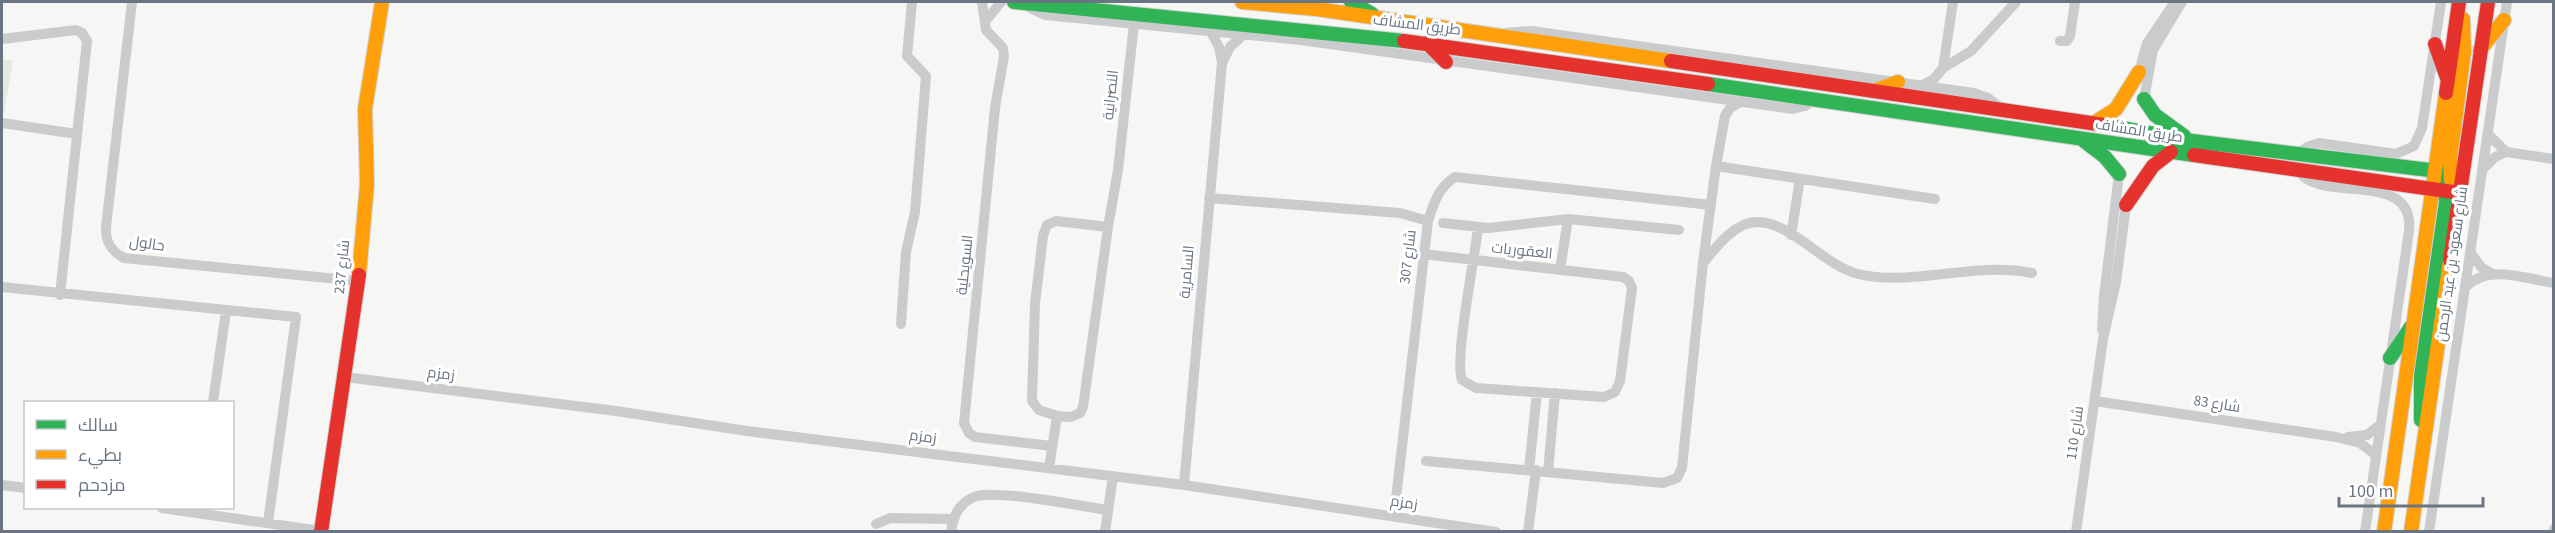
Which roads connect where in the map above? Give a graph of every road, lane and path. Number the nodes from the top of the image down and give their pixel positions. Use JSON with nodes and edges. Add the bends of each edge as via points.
{"nodes":[{"id":1,"x":132,"y":2,"type":"edge"},
{"id":2,"x":912,"y":2,"type":"edge"},
{"id":3,"x":982,"y":2,"type":"edge"},
{"id":4,"x":1001,"y":2,"type":"edge"},
{"id":5,"x":1017,"y":2,"type":"edge"},
{"id":6,"x":1242,"y":2,"type":"edge"},
{"id":7,"x":1351,"y":2,"type":"edge"},
{"id":8,"x":1953,"y":2,"type":"edge"},
{"id":9,"x":2016,"y":2,"type":"edge"},
{"id":10,"x":2075,"y":2,"type":"edge"},
{"id":11,"x":2175,"y":2,"type":"edge"},
{"id":12,"x":2182,"y":2,"type":"edge"},
{"id":13,"x":2441,"y":2,"type":"edge"},
{"id":14,"x":2460,"y":2,"type":"edge"},
{"id":15,"x":2488,"y":2,"type":"edge"},
{"id":16,"x":2507,"y":2,"type":"edge"},
{"id":17,"x":381,"y":3,"type":"edge"},
{"id":18,"x":1291,"y":4,"type":"edge"},
{"id":19,"x":1322,"y":6,"type":"edge"},
{"id":20,"x":1380,"y":18,"type":"junction"},
{"id":21,"x":2504,"y":20,"type":"junction"},
{"id":22,"x":985,"y":22,"type":"junction"},
{"id":23,"x":1134,"y":24,"type":"junction"},
{"id":24,"x":1211,"y":32,"type":"junction"},
{"id":25,"x":1243,"y":35,"type":"junction"},
{"id":26,"x":1496,"y":36,"type":"junction"},
{"id":27,"x":2,"y":39,"type":"edge"},
{"id":28,"x":2060,"y":41,"type":"dead end"},
{"id":29,"x":1426,"y":43,"type":"junction"},
{"id":30,"x":2435,"y":44,"type":"junction"},
{"id":31,"x":2480,"y":50,"type":"junction"},
{"id":32,"x":1446,"y":62,"type":"junction"},
{"id":33,"x":1222,"y":63,"type":"junction"},
{"id":34,"x":1943,"y":68,"type":"junction"},
{"id":35,"x":2139,"y":72,"type":"joint"},
{"id":36,"x":2448,"y":80,"type":"junction"},
{"id":37,"x":1898,"y":82,"type":"junction"},
{"id":38,"x":1923,"y":85,"type":"junction"},
{"id":39,"x":1958,"y":90,"type":"junction"},
{"id":40,"x":1871,"y":92,"type":"junction"},
{"id":41,"x":1709,"y":96,"type":"junction"},
{"id":42,"x":1814,"y":98,"type":"junction"},
{"id":43,"x":2144,"y":99,"type":"joint"},
{"id":44,"x":1742,"y":100,"type":"junction"},
{"id":45,"x":2004,"y":111,"type":"junction"},
{"id":46,"x":1725,"y":116,"type":"junction"},
{"id":47,"x":2,"y":123,"type":"edge"},
{"id":48,"x":2094,"y":123,"type":"junction"},
{"id":49,"x":77,"y":134,"type":"junction"},
{"id":50,"x":2488,"y":134,"type":"junction"},
{"id":51,"x":2079,"y":138,"type":"junction"},
{"id":52,"x":2192,"y":141,"type":"junction"},
{"id":53,"x":2171,"y":152,"type":"junction"},
{"id":54,"x":2506,"y":152,"type":"junction"},
{"id":55,"x":2298,"y":154,"type":"junction"},
{"id":56,"x":2553,"y":159,"type":"edge"},
{"id":57,"x":1716,"y":166,"type":"junction"},
{"id":58,"x":2298,"y":170,"type":"junction"},
{"id":59,"x":2482,"y":170,"type":"junction"},
{"id":60,"x":2449,"y":172,"type":"junction"},
{"id":61,"x":2119,"y":174,"type":"joint"},
{"id":62,"x":1800,"y":179,"type":"junction"},
{"id":63,"x":2446,"y":190,"type":"junction"},
{"id":64,"x":1209,"y":198,"type":"junction"},
{"id":65,"x":1935,"y":199,"type":"dead end"},
{"id":66,"x":1711,"y":205,"type":"junction"},
{"id":67,"x":2126,"y":205,"type":"joint"},
{"id":68,"x":1568,"y":219,"type":"junction"},
{"id":69,"x":1428,"y":220,"type":"junction"},
{"id":70,"x":1443,"y":223,"type":"dead end"},
{"id":71,"x":1108,"y":227,"type":"junction"},
{"id":72,"x":1478,"y":228,"type":"junction"},
{"id":73,"x":1679,"y":230,"type":"dead end"},
{"id":74,"x":1791,"y":235,"type":"junction"},
{"id":75,"x":2470,"y":252,"type":"junction"},
{"id":76,"x":1423,"y":254,"type":"junction"},
{"id":77,"x":1474,"y":261,"type":"junction"},
{"id":78,"x":1703,"y":262,"type":"junction"},
{"id":79,"x":1560,"y":270,"type":"junction"},
{"id":80,"x":2032,"y":273,"type":"dead end"},
{"id":81,"x":2491,"y":273,"type":"junction"},
{"id":82,"x":358,"y":281,"type":"junction"},
{"id":83,"x":2553,"y":283,"type":"edge"},
{"id":84,"x":2,"y":287,"type":"edge"},
{"id":85,"x":2465,"y":288,"type":"junction"},
{"id":86,"x":60,"y":295,"type":"junction"},
{"id":87,"x":226,"y":312,"type":"junction"},
{"id":88,"x":2414,"y":322,"type":"junction"},
{"id":89,"x":901,"y":324,"type":"dead end"},
{"id":90,"x":2103,"y":339,"type":"junction"},
{"id":91,"x":2390,"y":358,"type":"junction"},
{"id":92,"x":345,"y":377,"type":"junction"},
{"id":93,"x":1537,"y":392,"type":"junction"},
{"id":94,"x":1555,"y":393,"type":"junction"},
{"id":95,"x":2094,"y":400,"type":"junction"},
{"id":96,"x":213,"y":401,"type":"edge"},
{"id":97,"x":1056,"y":416,"type":"junction"},
{"id":98,"x":2380,"y":425,"type":"junction"},
{"id":99,"x":2336,"y":437,"type":"junction"},
{"id":100,"x":1052,"y":447,"type":"junction"},
{"id":101,"x":2376,"y":455,"type":"junction"},
{"id":102,"x":1426,"y":461,"type":"dead end"},
{"id":103,"x":1049,"y":468,"type":"junction"},
{"id":104,"x":1532,"y":470,"type":"junction"},
{"id":105,"x":1548,"y":472,"type":"junction"},
{"id":106,"x":1113,"y":476,"type":"junction"},
{"id":107,"x":2,"y":484,"type":"edge"},
{"id":108,"x":1184,"y":485,"type":"junction"},
{"id":109,"x":24,"y":488,"type":"edge"},
{"id":110,"x":199,"y":510,"type":"edge"},
{"id":111,"x":1108,"y":510,"type":"junction"},
{"id":112,"x":1394,"y":516,"type":"junction"},
{"id":113,"x":953,"y":519,"type":"junction"},
{"id":114,"x":268,"y":523,"type":"junction"},
{"id":115,"x":876,"y":524,"type":"dead end"},
{"id":116,"x":1476,"y":530,"type":"edge"},
{"id":117,"x":321,"y":531,"type":"edge"},
{"id":118,"x":951,"y":531,"type":"edge"},
{"id":119,"x":1105,"y":531,"type":"edge"},
{"id":120,"x":1496,"y":531,"type":"edge"},
{"id":121,"x":1528,"y":531,"type":"edge"},
{"id":122,"x":2076,"y":531,"type":"edge"},
{"id":123,"x":2365,"y":531,"type":"edge"},
{"id":124,"x":2384,"y":531,"type":"edge"},
{"id":125,"x":2411,"y":531,"type":"edge"},
{"id":126,"x":2429,"y":531,"type":"edge"}],
"edges":[{"from":1,"to":82,"type":"street","name":"حالول","via":[[106,228],[111,249],[124,258]]},
{"from":2,"to":89,"type":"street","via":[[907,56],[926,76]]},
{"from":3,"to":22,"type":"street","name":"السويحلية"},
{"from":4,"to":22,"type":"street"},
{"from":5,"to":23,"type":"street","name":"طريق المشاف","via":[[1045,15]]},
{"from":5,"to":29,"type":"street","name":"طريق المشاف"},
{"from":6,"to":18,"type":"street","name":"طريق المشاف"},
{"from":7,"to":20,"type":"street"},
{"from":8,"to":34,"type":"street"},
{"from":9,"to":34,"type":"street","via":[[1971,51]]},
{"from":10,"to":28,"type":"street","via":[[2070,36]]},
{"from":11,"to":35,"type":"street","via":[[2147,43]]},
{"from":12,"to":43,"type":"street","via":[[2153,50]]},
{"from":13,"to":30,"type":"street"},
{"from":14,"to":36,"type":"street","name":"شارع سعود بن عبد الرحمن"},
{"from":14,"to":60,"type":"street","via":[[2464,51]]},
{"from":15,"to":31,"type":"street","name":"شارع سعود بن عبد الرحمن"},
{"from":16,"to":21,"type":"street","name":"شارع سعود بن عبد الرحمن"},
{"from":17,"to":82,"type":"street","name":"شارع 237","via":[[364,109],[367,184]]},
{"from":18,"to":19,"type":"street","name":"طريق المشاف"},
{"from":19,"to":20,"type":"street","name":"طريق المشاف"},
{"from":20,"to":26,"type":"street","name":"طريق المشاف"},
{"from":21,"to":31,"type":"street"},
{"from":21,"to":50,"type":"street","name":"شارع سعود بن عبد الرحمن"},
{"from":22,"to":100,"type":"street","name":"السويحلية","via":[[988,33],[1003,48],[1004,60],[995,108],[964,423],[975,436]]},
{"from":23,"to":24,"type":"street","name":"طريق المشاف"},
{"from":23,"to":71,"type":"street","name":"النصرانية"},
{"from":24,"to":25,"type":"street","name":"طريق المشاف"},
{"from":24,"to":33,"type":"street","name":"السامرية"},
{"from":25,"to":32,"type":"street","name":"طريق المشاف"},
{"from":25,"to":33,"type":"street","name":"السامرية","via":[[1230,47]]},
{"from":26,"to":37,"type":"street","name":"طريق المشاف","via":[[1531,31]]},
{"from":26,"to":40,"type":"street","name":"طريق المشاف"},
{"from":27,"to":49,"type":"street","via":[[71,30],[82,33],[87,41]]},
{"from":29,"to":32,"type":"street"},
{"from":29,"to":42,"type":"street","name":"طريق المشاف"},
{"from":30,"to":36,"type":"street"},
{"from":30,"to":55,"type":"street","via":[[2421,135],[2414,146],[2396,154],[2319,143]]},
{"from":31,"to":60,"type":"street","name":"شارع سعود بن عبد الرحمن"},
{"from":32,"to":41,"type":"street","name":"طريق المشاف"},
{"from":33,"to":64,"type":"street","name":"السامرية"},
{"from":34,"to":38,"type":"street"},
{"from":34,"to":39,"type":"street"},
{"from":35,"to":48,"type":"street","via":[[2118,108]]},
{"from":36,"to":60,"type":"street","name":"شارع سعود بن عبد الرحمن"},
{"from":37,"to":38,"type":"street","name":"طريق المشاف"},
{"from":37,"to":40,"type":"street"},
{"from":38,"to":39,"type":"street","name":"طريق المشاف"},
{"from":39,"to":45,"type":"street","name":"طريق المشاف","via":[[1988,98]]},
{"from":40,"to":45,"type":"street","name":"طريق المشاف"},
{"from":41,"to":44,"type":"street","name":"طريق المشاف"},
{"from":41,"to":46,"type":"street"},
{"from":42,"to":44,"type":"street","name":"طريق المشاف","via":[[1793,109]]},
{"from":42,"to":51,"type":"street","name":"طريق المشاف"},
{"from":43,"to":52,"type":"street","via":[[2162,121]]},
{"from":44,"to":46,"type":"street"},
{"from":45,"to":48,"type":"street","name":"طريق المشاف"},
{"from":46,"to":57,"type":"street"},
{"from":47,"to":49,"type":"street"},
{"from":48,"to":52,"type":"street","name":"طريق المشاف"},
{"from":49,"to":86,"type":"street"},
{"from":50,"to":54,"type":"street"},
{"from":50,"to":59,"type":"street","name":"شارع سعود بن عبد الرحمن"},
{"from":51,"to":53,"type":"street","name":"طريق المشاف"},
{"from":51,"to":61,"type":"street","via":[[2097,150]]},
{"from":52,"to":55,"type":"street","name":"طريق المشاف"},
{"from":53,"to":58,"type":"street","name":"طريق المشاف"},
{"from":53,"to":67,"type":"street","via":[[2153,166]]},
{"from":54,"to":56,"type":"street"},
{"from":54,"to":59,"type":"street","via":[[2490,160]]},
{"from":55,"to":60,"type":"street","name":"طريق المشاف"},
{"from":57,"to":62,"type":"street"},
{"from":57,"to":66,"type":"street"},
{"from":58,"to":63,"type":"street","name":"طريق المشاف"},
{"from":58,"to":91,"type":"street","via":[[2315,183],[2389,195],[2406,209],[2409,231]]},
{"from":59,"to":75,"type":"street","name":"شارع سعود بن عبد الرحمن"},
{"from":60,"to":63,"type":"street","name":"شارع سعود بن عبد الرحمن"},
{"from":60,"to":63,"type":"street","name":"شارع سعود بن عبد الرحمن"},
{"from":61,"to":90,"type":"street","name":"شارع 110","via":[[2104,296]]},
{"from":62,"to":65,"type":"street"},
{"from":62,"to":74,"type":"street"},
{"from":63,"to":88,"type":"street","name":"شارع سعود بن عبد الرحمن"},
{"from":63,"to":125,"type":"street","via":[[2421,376],[2424,448]]},
{"from":64,"to":69,"type":"street","name":"شارع 307","via":[[1409,214]]},
{"from":64,"to":108,"type":"street","name":"السامرية"},
{"from":66,"to":69,"type":"street","via":[[1455,177],[1438,192]]},
{"from":66,"to":78,"type":"street"},
{"from":67,"to":90,"type":"street","name":"شارع 110","via":[[2116,282]]},
{"from":68,"to":72,"type":"street"},
{"from":68,"to":73,"type":"street"},
{"from":68,"to":79,"type":"street"},
{"from":69,"to":76,"type":"street","name":"شارع 307"},
{"from":70,"to":72,"type":"street"},
{"from":71,"to":97,"type":"street","name":"النصرانية","via":[[1083,407],[1071,417]]},
{"from":71,"to":97,"type":"street","via":[[1056,221],[1047,225],[1042,236],[1032,401],[1039,410]]},
{"from":72,"to":77,"type":"street"},
{"from":74,"to":78,"type":"street","via":[[1770,224],[1751,222],[1722,241]]},
{"from":74,"to":80,"type":"street","via":[[1834,264],[1866,276],[1991,269]]},
{"from":75,"to":81,"type":"street"},
{"from":75,"to":85,"type":"street","name":"شارع سعود بن عبد الرحمن"},
{"from":76,"to":77,"type":"street","name":"العقوريات"},
{"from":76,"to":112,"type":"street","name":"شارع 307"},
{"from":77,"to":79,"type":"street","name":"العقوريات"},
{"from":77,"to":93,"type":"street","via":[[1460,361],[1462,380],[1476,388]]},
{"from":78,"to":105,"type":"street","via":[[1682,468],[1677,478],[1663,483]]},
{"from":79,"to":94,"type":"street","name":"العقوريات","via":[[1619,276],[1626,278],[1632,288],[1619,387],[1604,397]]},
{"from":81,"to":83,"type":"street"},
{"from":81,"to":85,"type":"street","via":[[2476,277]]},
{"from":82,"to":92,"type":"street","name":"شارع 237"},
{"from":84,"to":86,"type":"street"},
{"from":85,"to":126,"type":"street","name":"شارع سعود بن عبد الرحمن"},
{"from":86,"to":87,"type":"street"},
{"from":87,"to":96,"type":"street"},
{"from":87,"to":114,"type":"street","via":[[296,317]]},
{"from":88,"to":91,"type":"street"},
{"from":88,"to":124,"type":"street","name":"شارع سعود بن عبد الرحمن"},
{"from":90,"to":95,"type":"street","name":"شارع 110"},
{"from":91,"to":98,"type":"street"},
{"from":92,"to":103,"type":"street","name":"زمزم"},
{"from":92,"to":117,"type":"street","name":"شارع 237"},
{"from":93,"to":94,"type":"street"},
{"from":93,"to":104,"type":"street"},
{"from":94,"to":105,"type":"street"},
{"from":95,"to":99,"type":"street","name":"شارع 83"},
{"from":95,"to":122,"type":"street","name":"شارع 110"},
{"from":97,"to":100,"type":"street"},
{"from":98,"to":99,"type":"street","name":"شارع 83","via":[[2362,437]]},
{"from":98,"to":101,"type":"street"},
{"from":99,"to":101,"type":"street","name":"شارع 83","via":[[2360,444]]},
{"from":100,"to":103,"type":"street"},
{"from":101,"to":123,"type":"street"},
{"from":102,"to":104,"type":"street"},
{"from":103,"to":106,"type":"street","name":"زمزم"},
{"from":104,"to":105,"type":"street"},
{"from":104,"to":121,"type":"street"},
{"from":106,"to":108,"type":"street","name":"زمزم"},
{"from":106,"to":111,"type":"street"},
{"from":107,"to":109,"type":"street"},
{"from":108,"to":112,"type":"street","name":"زمزم"},
{"from":110,"to":114,"type":"street"},
{"from":111,"to":113,"type":"street","via":[[989,495],[967,501]]},
{"from":111,"to":119,"type":"street"},
{"from":112,"to":116,"type":"street","name":"زمزم"},
{"from":113,"to":115,"type":"street","via":[[890,518]]},
{"from":113,"to":118,"type":"street"},
{"from":114,"to":117,"type":"street"},
{"from":116,"to":120,"type":"street","name":"زمزم"}]}
